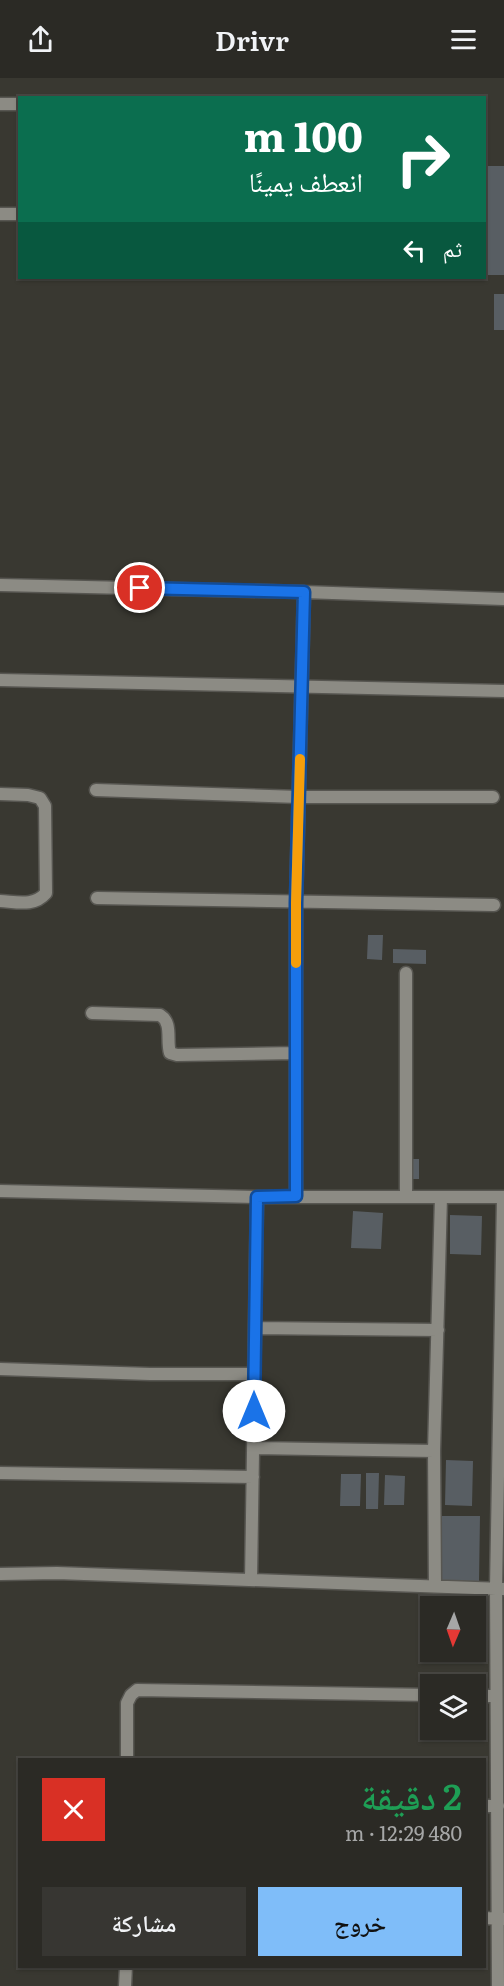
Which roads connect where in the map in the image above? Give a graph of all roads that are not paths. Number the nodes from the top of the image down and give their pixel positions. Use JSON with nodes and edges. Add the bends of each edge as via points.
{"nodes":[{"id":1,"x":0,"y":104,"type":"edge"},
{"id":2,"x":18,"y":104,"type":"edge"},
{"id":3,"x":0,"y":213,"type":"edge"},
{"id":4,"x":18,"y":214,"type":"edge"},
{"id":5,"x":0,"y":585,"type":"edge"},
{"id":6,"x":304,"y":592,"type":"junction"},
{"id":7,"x":504,"y":599,"type":"edge"},
{"id":8,"x":0,"y":680,"type":"edge"},
{"id":9,"x":300,"y":688,"type":"junction"},
{"id":10,"x":504,"y":691,"type":"edge"},
{"id":11,"x":96,"y":790,"type":"dead end"},
{"id":12,"x":0,"y":794,"type":"edge"},
{"id":13,"x":299,"y":797,"type":"junction"},
{"id":14,"x":493,"y":797,"type":"dead end"},
{"id":15,"x":97,"y":898,"type":"dead end"},
{"id":16,"x":0,"y":901,"type":"edge"},
{"id":17,"x":296,"y":903,"type":"junction"},
{"id":18,"x":494,"y":905,"type":"dead end"},
{"id":19,"x":406,"y":973,"type":"dead end"},
{"id":20,"x":92,"y":1013,"type":"dead end"},
{"id":21,"x":295,"y":1053,"type":"junction"},
{"id":22,"x":0,"y":1191,"type":"edge"},
{"id":23,"x":296,"y":1196,"type":"junction"},
{"id":24,"x":406,"y":1196,"type":"junction"},
{"id":25,"x":257,"y":1197,"type":"junction"},
{"id":26,"x":441,"y":1197,"type":"junction"},
{"id":27,"x":504,"y":1197,"type":"edge"},
{"id":28,"x":255,"y":1328,"type":"junction"},
{"id":29,"x":438,"y":1330,"type":"junction"},
{"id":30,"x":0,"y":1369,"type":"edge"},
{"id":31,"x":254,"y":1374,"type":"junction"},
{"id":32,"x":254,"y":1448,"type":"junction"},
{"id":33,"x":434,"y":1451,"type":"junction"},
{"id":34,"x":0,"y":1473,"type":"edge"},
{"id":35,"x":253,"y":1477,"type":"junction"},
{"id":36,"x":501,"y":1480,"type":"edge"},
{"id":37,"x":0,"y":1574,"type":"edge"},
{"id":38,"x":251,"y":1580,"type":"junction"},
{"id":39,"x":435,"y":1586,"type":"junction"},
{"id":40,"x":500,"y":1588,"type":"edge"},
{"id":41,"x":420,"y":1695,"type":"edge"},
{"id":42,"x":486,"y":1696,"type":"edge"},
{"id":43,"x":496,"y":1696,"type":"junction"},
{"id":44,"x":128,"y":1758,"type":"edge"},
{"id":45,"x":486,"y":1806,"type":"edge"},
{"id":46,"x":498,"y":1806,"type":"junction"},
{"id":47,"x":486,"y":1918,"type":"edge"},
{"id":48,"x":501,"y":1919,"type":"edge"},
{"id":49,"x":126,"y":1968,"type":"edge"},
{"id":50,"x":125,"y":1986,"type":"edge"},
{"id":51,"x":498,"y":1986,"type":"edge"}],
"edges":[{"from":1,"to":2,"type":"street"},
{"from":3,"to":4,"type":"street"},
{"from":5,"to":6,"type":"street"},
{"from":6,"to":7,"type":"street"},
{"from":6,"to":9,"type":"street"},
{"from":8,"to":9,"type":"street"},
{"from":9,"to":10,"type":"street"},
{"from":9,"to":13,"type":"street"},
{"from":11,"to":13,"type":"street"},
{"from":12,"to":16,"type":"street","via":[[40,798],[45,806],[46,893],[40,900],[29,902]]},
{"from":13,"to":14,"type":"street"},
{"from":13,"to":17,"type":"street"},
{"from":15,"to":17,"type":"street"},
{"from":17,"to":18,"type":"street"},
{"from":17,"to":21,"type":"street"},
{"from":19,"to":24,"type":"street"},
{"from":20,"to":21,"type":"street","via":[[160,1015],[168,1023],[170,1053],[177,1055]]},
{"from":21,"to":23,"type":"street"},
{"from":22,"to":25,"type":"street"},
{"from":23,"to":24,"type":"street"},
{"from":23,"to":25,"type":"street"},
{"from":24,"to":26,"type":"street"},
{"from":25,"to":28,"type":"street"},
{"from":26,"to":27,"type":"street"},
{"from":26,"to":29,"type":"street"},
{"from":27,"to":36,"type":"street"},
{"from":28,"to":29,"type":"street"},
{"from":28,"to":31,"type":"street"},
{"from":29,"to":33,"type":"street"},
{"from":30,"to":31,"type":"street"},
{"from":31,"to":32,"type":"street"},
{"from":32,"to":33,"type":"street"},
{"from":32,"to":35,"type":"street"},
{"from":33,"to":39,"type":"street"},
{"from":34,"to":35,"type":"street"},
{"from":35,"to":38,"type":"street"},
{"from":36,"to":40,"type":"street"},
{"from":37,"to":38,"type":"street"},
{"from":38,"to":39,"type":"street"},
{"from":39,"to":40,"type":"street"},
{"from":40,"to":43,"type":"street"},
{"from":41,"to":44,"type":"street","via":[[137,1690],[127,1703]]},
{"from":42,"to":43,"type":"street"},
{"from":43,"to":46,"type":"street"},
{"from":45,"to":46,"type":"street"},
{"from":46,"to":48,"type":"street"},
{"from":47,"to":48,"type":"street"},
{"from":48,"to":51,"type":"street"},
{"from":49,"to":50,"type":"street"}]}
